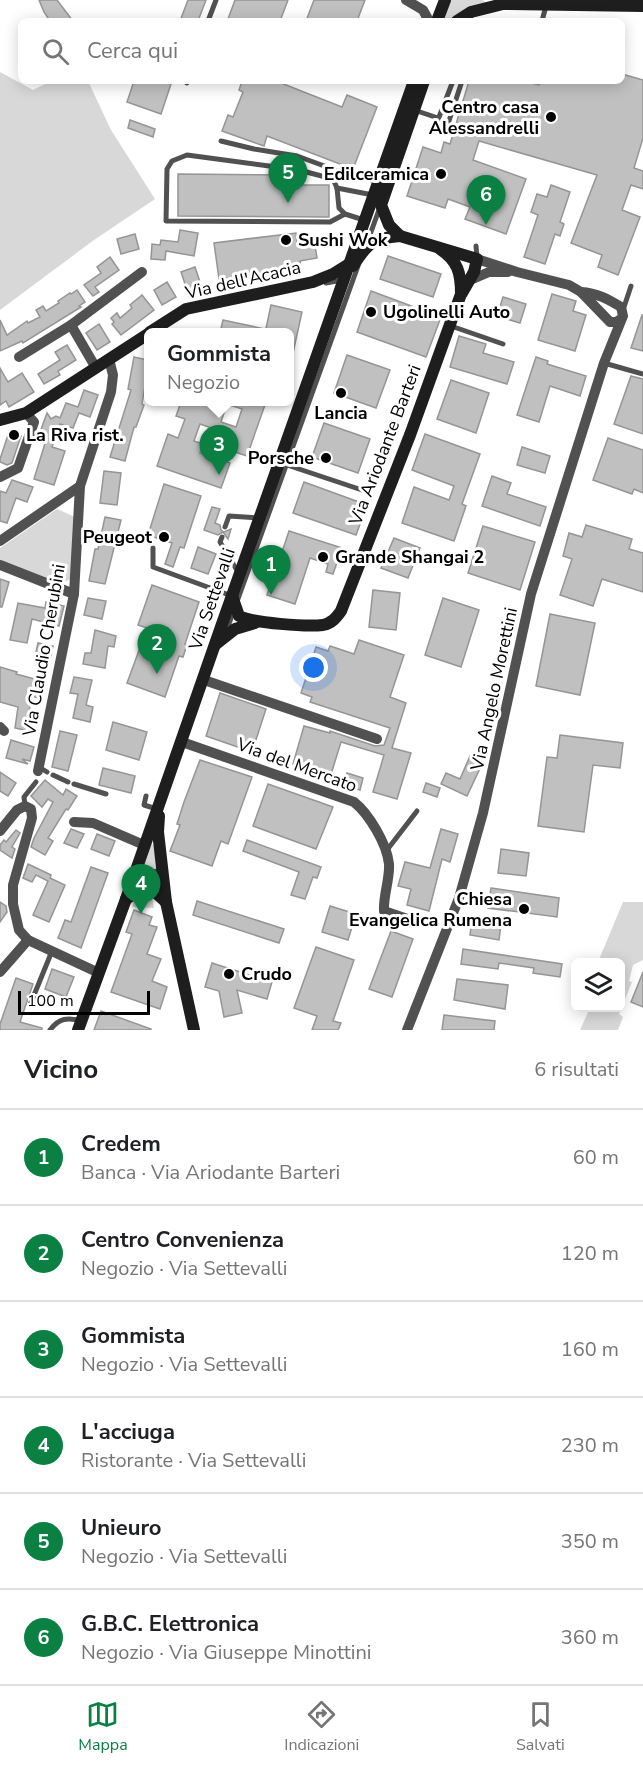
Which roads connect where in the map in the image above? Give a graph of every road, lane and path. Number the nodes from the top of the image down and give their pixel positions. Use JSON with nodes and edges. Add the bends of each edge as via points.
{"nodes":[{"id":1,"x":216,"y":0,"type":"edge"},
{"id":2,"x":430,"y":0,"type":"edge"},
{"id":3,"x":445,"y":0,"type":"edge"},
{"id":4,"x":408,"y":1,"type":"edge"},
{"id":5,"x":499,"y":2,"type":"edge"},
{"id":6,"x":641,"y":5,"type":"edge"},
{"id":7,"x":546,"y":6,"type":"junction"},
{"id":8,"x":209,"y":18,"type":"edge"},
{"id":9,"x":427,"y":18,"type":"edge"},
{"id":10,"x":438,"y":18,"type":"edge"},
{"id":11,"x":462,"y":18,"type":"edge"},
{"id":12,"x":543,"y":18,"type":"edge"},
{"id":13,"x":413,"y":84,"type":"edge"},
{"id":14,"x":423,"y":84,"type":"edge"},
{"id":15,"x":452,"y":84,"type":"edge"},
{"id":16,"x":461,"y":84,"type":"edge"},
{"id":17,"x":414,"y":110,"type":"junction"},
{"id":18,"x":438,"y":118,"type":"junction"},
{"id":19,"x":221,"y":141,"type":"dead end"},
{"id":20,"x":337,"y":188,"type":"junction"},
{"id":21,"x":376,"y":194,"type":"junction"},
{"id":22,"x":345,"y":214,"type":"junction"},
{"id":23,"x":364,"y":220,"type":"junction"},
{"id":24,"x":400,"y":236,"type":"junction"},
{"id":25,"x":433,"y":243,"type":"junction"},
{"id":26,"x":366,"y":246,"type":"junction"},
{"id":27,"x":476,"y":253,"type":"junction"},
{"id":28,"x":517,"y":272,"type":"junction"},
{"id":29,"x":142,"y":273,"type":"dead end"},
{"id":30,"x":338,"y":278,"type":"junction"},
{"id":31,"x":468,"y":281,"type":"junction"},
{"id":32,"x":631,"y":286,"type":"dead end"},
{"id":33,"x":581,"y":292,"type":"junction"},
{"id":34,"x":461,"y":294,"type":"junction"},
{"id":35,"x":620,"y":310,"type":"junction"},
{"id":36,"x":607,"y":318,"type":"junction"},
{"id":37,"x":71,"y":325,"type":"junction"},
{"id":38,"x":449,"y":326,"type":"junction"},
{"id":39,"x":157,"y":328,"type":"edge"},
{"id":40,"x":144,"y":336,"type":"edge"},
{"id":41,"x":503,"y":344,"type":"dead end"},
{"id":42,"x":19,"y":357,"type":"dead end"},
{"id":43,"x":606,"y":358,"type":"junction"},
{"id":44,"x":109,"y":359,"type":"junction"},
{"id":45,"x":96,"y":368,"type":"junction"},
{"id":46,"x":643,"y":375,"type":"edge"},
{"id":47,"x":26,"y":413,"type":"junction"},
{"id":48,"x":0,"y":420,"type":"edge"},
{"id":49,"x":287,"y":465,"type":"junction"},
{"id":50,"x":0,"y":477,"type":"edge"},
{"id":51,"x":81,"y":486,"type":"junction"},
{"id":52,"x":362,"y":490,"type":"dead end"},
{"id":53,"x":259,"y":518,"type":"junction"},
{"id":54,"x":225,"y":527,"type":"dead end"},
{"id":55,"x":222,"y":537,"type":"dead end"},
{"id":56,"x":0,"y":541,"type":"edge"},
{"id":57,"x":153,"y":548,"type":"dead end"},
{"id":58,"x":0,"y":565,"type":"edge"},
{"id":59,"x":239,"y":575,"type":"junction"},
{"id":60,"x":74,"y":594,"type":"junction"},
{"id":61,"x":233,"y":602,"type":"junction"},
{"id":62,"x":259,"y":623,"type":"junction"},
{"id":63,"x":220,"y":640,"type":"junction"},
{"id":64,"x":204,"y":680,"type":"junction"},
{"id":65,"x":377,"y":740,"type":"dead end"},
{"id":66,"x":182,"y":741,"type":"junction"},
{"id":67,"x":40,"y":773,"type":"joint"},
{"id":68,"x":53,"y":775,"type":"dead end"},
{"id":69,"x":106,"y":794,"type":"dead end"},
{"id":70,"x":146,"y":796,"type":"dead end"},
{"id":71,"x":159,"y":803,"type":"junction"},
{"id":72,"x":26,"y":806,"type":"junction"},
{"id":73,"x":417,"y":811,"type":"dead end"},
{"id":74,"x":74,"y":822,"type":"dead end"},
{"id":75,"x":0,"y":831,"type":"edge"},
{"id":76,"x":145,"y":842,"type":"junction"},
{"id":77,"x":159,"y":844,"type":"junction"},
{"id":78,"x":386,"y":852,"type":"junction"},
{"id":79,"x":163,"y":873,"type":"junction"},
{"id":80,"x":132,"y":882,"type":"junction"},
{"id":81,"x":126,"y":899,"type":"junction"},
{"id":82,"x":166,"y":902,"type":"junction"},
{"id":83,"x":419,"y":923,"type":"dead end"},
{"id":84,"x":28,"y":940,"type":"junction"},
{"id":85,"x":52,"y":951,"type":"junction"},
{"id":86,"x":0,"y":972,"type":"edge"},
{"id":87,"x":99,"y":973,"type":"junction"},
{"id":88,"x":30,"y":1005,"type":"dead end"},
{"id":89,"x":79,"y":1025,"type":"edge"},
{"id":90,"x":50,"y":1030,"type":"edge"},
{"id":91,"x":194,"y":1030,"type":"edge"},
{"id":92,"x":407,"y":1030,"type":"edge"}],
"edges":[{"from":1,"to":8,"type":"lane"},
{"from":2,"to":4,"type":"street"},
{"from":3,"to":10,"type":"main road"},
{"from":4,"to":9,"type":"street","via":[[423,10]]},
{"from":5,"to":7,"type":"main road"},
{"from":5,"to":11,"type":"main road"},
{"from":6,"to":7,"type":"main road"},
{"from":7,"to":12,"type":"lane"},
{"from":13,"to":21,"type":"main road"},
{"from":14,"to":17,"type":"main road"},
{"from":15,"to":18,"type":"lane"},
{"from":16,"to":18,"type":"lane","via":[[446,130],[434,130]]},
{"from":17,"to":18,"type":"lane"},
{"from":17,"to":21,"type":"main road"},
{"from":19,"to":21,"type":"lane","via":[[297,156],[349,175]]},
{"from":20,"to":21,"type":"lane"},
{"from":20,"to":22,"type":"lane","via":[[339,208]]},
{"from":20,"to":22,"type":"lane","via":[[333,179],[299,170],[187,156],[172,161],[167,170],[166,221],[330,222]]},
{"from":21,"to":23,"type":"main road","name":"Via Settevalli"},
{"from":21,"to":24,"type":"main road","via":[[390,225]]},
{"from":21,"to":26,"type":"lane"},
{"from":22,"to":23,"type":"lane"},
{"from":23,"to":30,"type":"main road","name":"Via Settevalli"},
{"from":24,"to":25,"type":"main road"},
{"from":24,"to":26,"type":"main road"},
{"from":25,"to":27,"type":"main road"},
{"from":25,"to":34,"type":"main road","name":"Via Ariodante Barteri","via":[[459,267]]},
{"from":26,"to":30,"type":"main road"},
{"from":27,"to":28,"type":"street"},
{"from":27,"to":31,"type":"main road","via":[[474,272]]},
{"from":28,"to":31,"type":"street","via":[[489,272]]},
{"from":28,"to":33,"type":"street","via":[[569,285]]},
{"from":29,"to":37,"type":"street"},
{"from":30,"to":39,"type":"main road","name":"Via dell'Acacia","via":[[186,309]]},
{"from":30,"to":49,"type":"lane","name":"Via Settevalli"},
{"from":30,"to":53,"type":"main road","name":"Via Settevalli","via":[[333,288],[338,296]]},
{"from":31,"to":34,"type":"main road"},
{"from":32,"to":35,"type":"lane"},
{"from":33,"to":35,"type":"street","via":[[593,293]]},
{"from":33,"to":36,"type":"street"},
{"from":34,"to":38,"type":"main road","name":"Via Ariodante Barteri"},
{"from":35,"to":36,"type":"street","via":[[616,322]]},
{"from":35,"to":36,"type":"street","via":[[607,306]]},
{"from":35,"to":43,"type":"street","name":"Via Angelo Morettini"},
{"from":36,"to":43,"type":"street","name":"Via Angelo Morettini"},
{"from":37,"to":42,"type":"street"},
{"from":37,"to":45,"type":"street"},
{"from":38,"to":41,"type":"lane"},
{"from":38,"to":62,"type":"main road","name":"Via Ariodante Barteri","via":[[341,611],[334,621],[322,625]]},
{"from":40,"to":44,"type":"main road","name":"Via dell'Acacia"},
{"from":43,"to":46,"type":"lane"},
{"from":43,"to":92,"type":"street","name":"Via Angelo Morettini","via":[[531,594],[483,813],[459,898]]},
{"from":44,"to":45,"type":"main road","name":"Via dell'Acacia"},
{"from":44,"to":51,"type":"street","name":"Via Claudio Cherubini","via":[[113,375],[111,392]]},
{"from":45,"to":47,"type":"main road","name":"Via dell'Acacia"},
{"from":47,"to":48,"type":"main road","name":"Via dell'Acacia"},
{"from":47,"to":50,"type":"street","via":[[34,422],[18,468]]},
{"from":49,"to":52,"type":"lane"},
{"from":49,"to":61,"type":"lane","name":"Via Settevalli"},
{"from":51,"to":56,"type":"street"},
{"from":51,"to":60,"type":"street","name":"Via Claudio Cherubini"},
{"from":53,"to":54,"type":"lane","via":[[229,516]]},
{"from":53,"to":59,"type":"main road","name":"Via Settevalli"},
{"from":55,"to":59,"type":"lane","via":[[220,542]]},
{"from":57,"to":61,"type":"lane","via":[[153,567]]},
{"from":58,"to":60,"type":"street"},
{"from":59,"to":61,"type":"main road","name":"Via Settevalli"},
{"from":60,"to":67,"type":"street","name":"Via Claudio Cherubini"},
{"from":61,"to":62,"type":"main road","via":[[239,616]]},
{"from":61,"to":63,"type":"main road","name":"Via Settevalli"},
{"from":62,"to":63,"type":"main road","via":[[243,626]]},
{"from":63,"to":64,"type":"main road","name":"Via Settevalli"},
{"from":64,"to":65,"type":"street"},
{"from":64,"to":66,"type":"main road","name":"Via Settevalli"},
{"from":66,"to":71,"type":"main road","name":"Via Settevalli"},
{"from":66,"to":78,"type":"street","name":"Via del Mercato","via":[[354,802],[364,810]]},
{"from":67,"to":72,"type":"lane","via":[[24,798]]},
{"from":68,"to":69,"type":"lane"},
{"from":70,"to":71,"type":"lane","via":[[144,805]]},
{"from":71,"to":76,"type":"main road","name":"Via Settevalli"},
{"from":71,"to":77,"type":"main road"},
{"from":72,"to":75,"type":"street","via":[[17,810]]},
{"from":72,"to":84,"type":"street","via":[[31,809],[32,818],[13,885],[13,904],[19,930]]},
{"from":73,"to":78,"type":"lane"},
{"from":74,"to":76,"type":"street","via":[[93,823]]},
{"from":76,"to":77,"type":"street","via":[[155,840]]},
{"from":76,"to":80,"type":"main road","name":"Via Settevalli"},
{"from":77,"to":79,"type":"main road"},
{"from":78,"to":83,"type":"street","name":"Via del Mercato","via":[[389,865],[384,911]]},
{"from":79,"to":80,"type":"street"},
{"from":79,"to":82,"type":"main road"},
{"from":80,"to":81,"type":"main road","name":"Via Settevalli"},
{"from":81,"to":82,"type":"main road","via":[[143,888],[152,889]]},
{"from":81,"to":87,"type":"main road","name":"Via Settevalli"},
{"from":82,"to":91,"type":"main road"},
{"from":84,"to":85,"type":"street"},
{"from":84,"to":86,"type":"street"},
{"from":85,"to":87,"type":"street"},
{"from":85,"to":88,"type":"lane"},
{"from":87,"to":89,"type":"main road","name":"Via Settevalli"},
{"from":89,"to":90,"type":"lane","via":[[69,1017]]}]}
